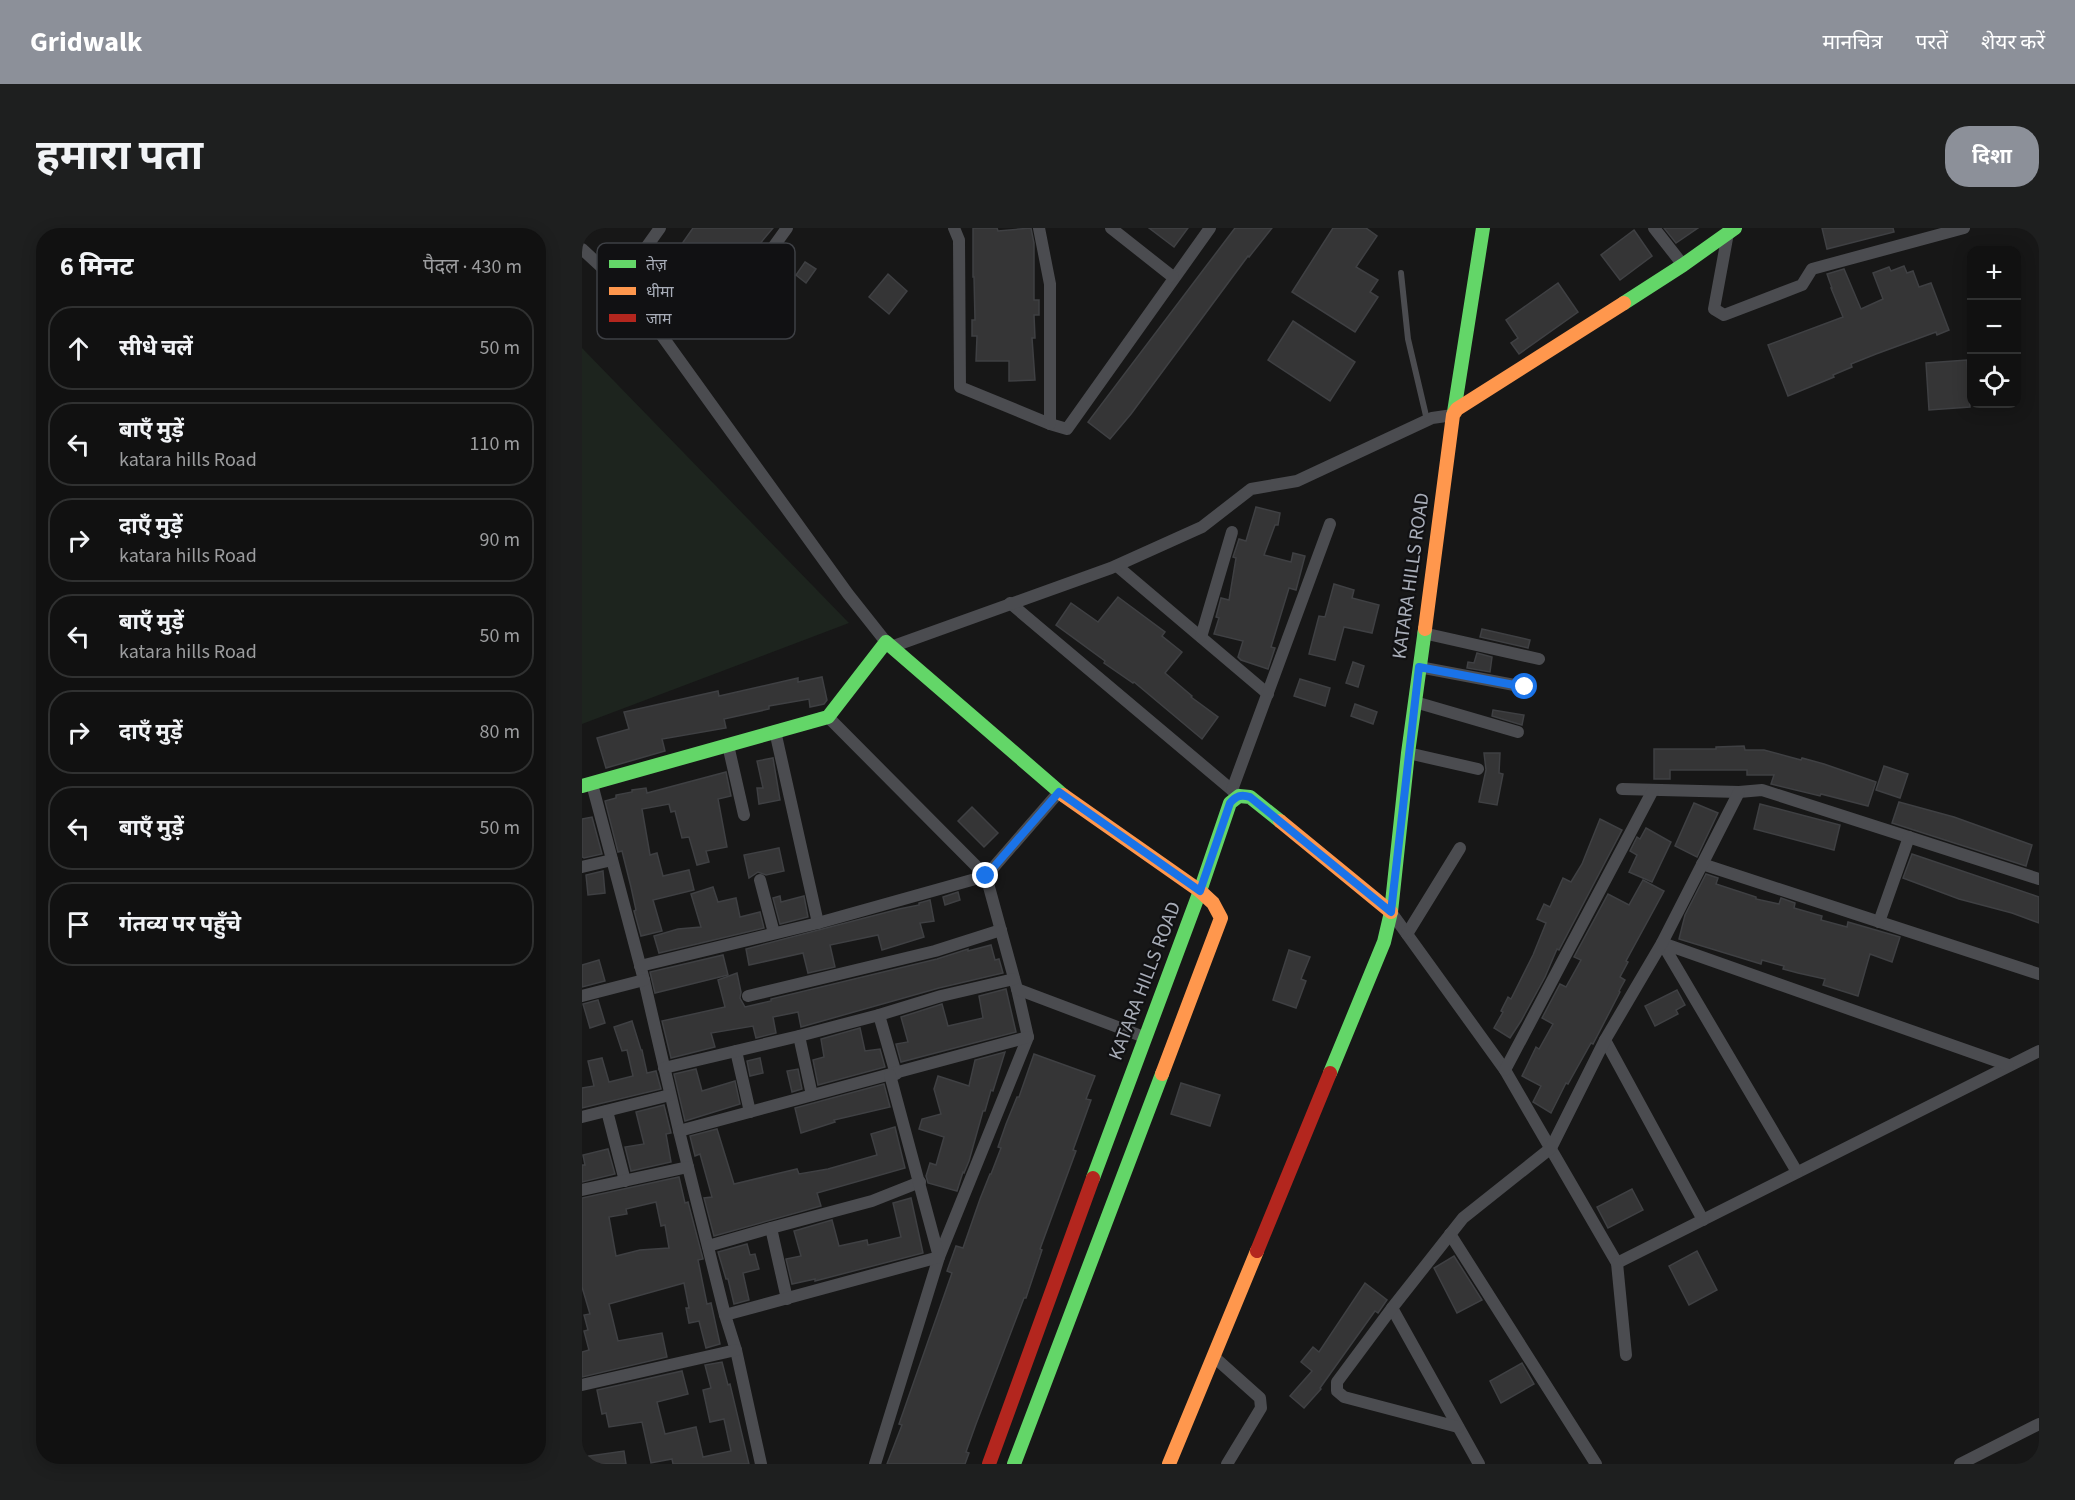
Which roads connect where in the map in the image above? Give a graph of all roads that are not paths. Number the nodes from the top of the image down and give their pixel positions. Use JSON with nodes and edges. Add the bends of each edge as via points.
{"nodes":[{"id":1,"x":660,"y":228,"type":"edge"},
{"id":2,"x":787,"y":228,"type":"edge"},
{"id":3,"x":954,"y":228,"type":"edge"},
{"id":4,"x":1040,"y":228,"type":"edge"},
{"id":5,"x":1111,"y":228,"type":"edge"},
{"id":6,"x":1210,"y":228,"type":"edge"},
{"id":7,"x":1483,"y":228,"type":"edge"},
{"id":8,"x":1654,"y":228,"type":"edge"},
{"id":9,"x":1964,"y":228,"type":"edge"},
{"id":10,"x":1731,"y":230,"type":"edge"},
{"id":11,"x":649,"y":243,"type":"edge"},
{"id":12,"x":776,"y":243,"type":"edge"},
{"id":13,"x":582,"y":249,"type":"edge"},
{"id":14,"x":597,"y":263,"type":"edge"},
{"id":15,"x":1683,"y":265,"type":"junction"},
{"id":16,"x":1401,"y":273,"type":"dead end"},
{"id":17,"x":1173,"y":277,"type":"junction"},
{"id":18,"x":664,"y":339,"type":"edge"},
{"id":19,"x":1442,"y":416,"type":"junction"},
{"id":20,"x":1050,"y":424,"type":"junction"},
{"id":21,"x":1330,"y":524,"type":"dead end"},
{"id":22,"x":1232,"y":532,"type":"dead end"},
{"id":23,"x":1117,"y":566,"type":"junction"},
{"id":24,"x":1010,"y":603,"type":"junction"},
{"id":25,"x":1423,"y":633,"type":"junction"},
{"id":26,"x":1201,"y":637,"type":"junction"},
{"id":27,"x":889,"y":644,"type":"junction"},
{"id":28,"x":1539,"y":659,"type":"dead end"},
{"id":29,"x":1419,"y":667,"type":"junction"},
{"id":30,"x":1525,"y":687,"type":"dead end"},
{"id":31,"x":1268,"y":694,"type":"junction"},
{"id":32,"x":1415,"y":702,"type":"junction"},
{"id":33,"x":828,"y":717,"type":"junction"},
{"id":34,"x":775,"y":730,"type":"junction"},
{"id":35,"x":1518,"y":732,"type":"dead end"},
{"id":36,"x":728,"y":745,"type":"junction"},
{"id":37,"x":1408,"y":753,"type":"junction"},
{"id":38,"x":1478,"y":769,"type":"dead end"},
{"id":39,"x":587,"y":785,"type":"edge"},
{"id":40,"x":1622,"y":789,"type":"dead end"},
{"id":41,"x":1653,"y":790,"type":"junction"},
{"id":42,"x":1059,"y":792,"type":"junction"},
{"id":43,"x":1739,"y":792,"type":"junction"},
{"id":44,"x":1236,"y":793,"type":"junction"},
{"id":45,"x":744,"y":815,"type":"dead end"},
{"id":46,"x":1909,"y":837,"type":"junction"},
{"id":47,"x":1460,"y":848,"type":"dead end"},
{"id":48,"x":612,"y":860,"type":"junction"},
{"id":49,"x":1702,"y":864,"type":"junction"},
{"id":50,"x":582,"y":867,"type":"edge"},
{"id":51,"x":986,"y":876,"type":"junction"},
{"id":52,"x":2039,"y":879,"type":"edge"},
{"id":53,"x":760,"y":880,"type":"dead end"},
{"id":54,"x":1200,"y":891,"type":"junction"},
{"id":55,"x":1391,"y":912,"type":"junction"},
{"id":56,"x":818,"y":922,"type":"junction"},
{"id":57,"x":1879,"y":922,"type":"junction"},
{"id":58,"x":1001,"y":930,"type":"junction"},
{"id":59,"x":774,"y":933,"type":"junction"},
{"id":60,"x":1407,"y":934,"type":"junction"},
{"id":61,"x":1662,"y":943,"type":"junction"},
{"id":62,"x":640,"y":966,"type":"junction"},
{"id":63,"x":2039,"y":974,"type":"edge"},
{"id":64,"x":644,"y":980,"type":"junction"},
{"id":65,"x":1015,"y":984,"type":"junction"},
{"id":66,"x":582,"y":996,"type":"edge"},
{"id":67,"x":748,"y":996,"type":"dead end"},
{"id":68,"x":879,"y":1015,"type":"junction"},
{"id":69,"x":799,"y":1036,"type":"junction"},
{"id":70,"x":1028,"y":1037,"type":"junction"},
{"id":71,"x":1144,"y":1037,"type":"junction"},
{"id":72,"x":1605,"y":1040,"type":"junction"},
{"id":73,"x":736,"y":1051,"type":"junction"},
{"id":74,"x":2039,"y":1051,"type":"edge"},
{"id":75,"x":2008,"y":1065,"type":"junction"},
{"id":76,"x":664,"y":1068,"type":"junction"},
{"id":77,"x":1505,"y":1070,"type":"junction"},
{"id":78,"x":893,"y":1074,"type":"junction"},
{"id":79,"x":670,"y":1095,"type":"junction"},
{"id":80,"x":812,"y":1095,"type":"junction"},
{"id":81,"x":607,"y":1111,"type":"junction"},
{"id":82,"x":750,"y":1112,"type":"junction"},
{"id":83,"x":582,"y":1117,"type":"edge"},
{"id":84,"x":679,"y":1131,"type":"junction"},
{"id":85,"x":1551,"y":1148,"type":"junction"},
{"id":86,"x":688,"y":1167,"type":"junction"},
{"id":87,"x":1797,"y":1172,"type":"junction"},
{"id":88,"x":625,"y":1181,"type":"junction"},
{"id":89,"x":920,"y":1182,"type":"junction"},
{"id":90,"x":582,"y":1190,"type":"edge"},
{"id":91,"x":1703,"y":1220,"type":"junction"},
{"id":92,"x":771,"y":1227,"type":"junction"},
{"id":93,"x":1450,"y":1234,"type":"junction"},
{"id":94,"x":708,"y":1246,"type":"junction"},
{"id":95,"x":939,"y":1257,"type":"junction"},
{"id":96,"x":1617,"y":1263,"type":"junction"},
{"id":97,"x":787,"y":1299,"type":"junction"},
{"id":98,"x":1392,"y":1308,"type":"junction"},
{"id":99,"x":725,"y":1315,"type":"junction"},
{"id":100,"x":736,"y":1350,"type":"junction"},
{"id":101,"x":1626,"y":1355,"type":"dead end"},
{"id":102,"x":1213,"y":1356,"type":"junction"},
{"id":103,"x":582,"y":1385,"type":"edge"},
{"id":104,"x":2039,"y":1424,"type":"edge"},
{"id":105,"x":1458,"y":1427,"type":"junction"},
{"id":106,"x":761,"y":1464,"type":"edge"},
{"id":107,"x":875,"y":1464,"type":"edge"},
{"id":108,"x":989,"y":1464,"type":"edge"},
{"id":109,"x":1014,"y":1464,"type":"edge"},
{"id":110,"x":1169,"y":1464,"type":"edge"},
{"id":111,"x":1227,"y":1464,"type":"edge"},
{"id":112,"x":1479,"y":1464,"type":"edge"},
{"id":113,"x":1596,"y":1464,"type":"edge"},
{"id":114,"x":1960,"y":1464,"type":"edge"}],
"edges":[{"from":1,"to":11,"type":"street"},
{"from":2,"to":12,"type":"street"},
{"from":3,"to":20,"type":"street","via":[[959,240],[960,387]]},
{"from":4,"to":20,"type":"street","via":[[1050,284]]},
{"from":5,"to":17,"type":"street"},
{"from":6,"to":17,"type":"street"},
{"from":7,"to":19,"type":"street","name":"KATARA HILLS ROAD"},
{"from":8,"to":15,"type":"street"},
{"from":9,"to":10,"type":"street","via":[[1812,269],[1802,285],[1724,315],[1714,309]]},
{"from":10,"to":15,"type":"street"},
{"from":13,"to":14,"type":"street"},
{"from":15,"to":19,"type":"street"},
{"from":16,"to":19,"type":"lane","via":[[1408,339]]},
{"from":17,"to":20,"type":"street","via":[[1067,429]]},
{"from":18,"to":27,"type":"street","via":[[848,594]]},
{"from":19,"to":23,"type":"street","via":[[1297,481],[1251,489],[1202,527]]},
{"from":19,"to":25,"type":"street","name":"KATARA HILLS ROAD"},
{"from":21,"to":31,"type":"street"},
{"from":22,"to":26,"type":"street"},
{"from":23,"to":24,"type":"street"},
{"from":23,"to":26,"type":"street"},
{"from":24,"to":27,"type":"street"},
{"from":24,"to":44,"type":"street"},
{"from":25,"to":28,"type":"street"},
{"from":25,"to":29,"type":"street","name":"KATARA HILLS ROAD"},
{"from":26,"to":31,"type":"street"},
{"from":27,"to":33,"type":"street"},
{"from":27,"to":42,"type":"street"},
{"from":29,"to":30,"type":"street"},
{"from":29,"to":32,"type":"street","name":"KATARA HILLS ROAD"},
{"from":31,"to":44,"type":"street"},
{"from":32,"to":35,"type":"street"},
{"from":32,"to":37,"type":"street","name":"KATARA HILLS ROAD"},
{"from":33,"to":34,"type":"street"},
{"from":33,"to":51,"type":"street"},
{"from":34,"to":36,"type":"street"},
{"from":34,"to":56,"type":"street"},
{"from":36,"to":39,"type":"street"},
{"from":36,"to":45,"type":"street"},
{"from":37,"to":38,"type":"street"},
{"from":37,"to":55,"type":"street","name":"KATARA HILLS ROAD"},
{"from":39,"to":48,"type":"street"},
{"from":40,"to":41,"type":"street"},
{"from":41,"to":43,"type":"street"},
{"from":41,"to":77,"type":"street"},
{"from":42,"to":51,"type":"street"},
{"from":42,"to":54,"type":"street"},
{"from":43,"to":46,"type":"street","via":[[1762,790]]},
{"from":43,"to":49,"type":"street"},
{"from":44,"to":54,"type":"street","name":"KATARA HILLS ROAD"},
{"from":44,"to":55,"type":"street","via":[[1250,797]]},
{"from":46,"to":52,"type":"street"},
{"from":46,"to":57,"type":"street"},
{"from":47,"to":60,"type":"street"},
{"from":48,"to":50,"type":"street"},
{"from":48,"to":62,"type":"street"},
{"from":49,"to":57,"type":"street"},
{"from":49,"to":61,"type":"street"},
{"from":51,"to":56,"type":"street"},
{"from":51,"to":58,"type":"street"},
{"from":53,"to":59,"type":"street"},
{"from":54,"to":71,"type":"street","name":"KATARA HILLS ROAD"},
{"from":54,"to":109,"type":"street","via":[[1221,918]]},
{"from":55,"to":60,"type":"street"},
{"from":55,"to":102,"type":"street","name":"KATARA HILLS ROAD","via":[[1376,964]]},
{"from":56,"to":59,"type":"street"},
{"from":57,"to":63,"type":"street"},
{"from":58,"to":65,"type":"street"},
{"from":58,"to":67,"type":"street","via":[[935,951]]},
{"from":59,"to":62,"type":"street"},
{"from":60,"to":77,"type":"street"},
{"from":61,"to":72,"type":"street"},
{"from":61,"to":75,"type":"street"},
{"from":61,"to":87,"type":"street"},
{"from":62,"to":64,"type":"street"},
{"from":64,"to":66,"type":"street"},
{"from":64,"to":76,"type":"street"},
{"from":65,"to":68,"type":"street","via":[[941,996]]},
{"from":65,"to":70,"type":"street"},
{"from":65,"to":71,"type":"street"},
{"from":68,"to":69,"type":"street"},
{"from":68,"to":78,"type":"street"},
{"from":69,"to":73,"type":"street"},
{"from":69,"to":80,"type":"street"},
{"from":70,"to":78,"type":"street"},
{"from":70,"to":95,"type":"street"},
{"from":71,"to":108,"type":"street","name":"KATARA HILLS ROAD"},
{"from":72,"to":85,"type":"street"},
{"from":72,"to":91,"type":"street"},
{"from":73,"to":76,"type":"street"},
{"from":73,"to":82,"type":"street"},
{"from":74,"to":75,"type":"street"},
{"from":75,"to":87,"type":"street"},
{"from":76,"to":79,"type":"street"},
{"from":77,"to":85,"type":"street"},
{"from":78,"to":80,"type":"street"},
{"from":78,"to":89,"type":"street"},
{"from":79,"to":81,"type":"street"},
{"from":79,"to":84,"type":"street"},
{"from":80,"to":82,"type":"street"},
{"from":81,"to":83,"type":"street"},
{"from":81,"to":88,"type":"street"},
{"from":82,"to":84,"type":"street"},
{"from":84,"to":86,"type":"street"},
{"from":85,"to":93,"type":"street","via":[[1463,1218]]},
{"from":85,"to":96,"type":"street"},
{"from":86,"to":88,"type":"street"},
{"from":86,"to":94,"type":"street"},
{"from":87,"to":91,"type":"street"},
{"from":88,"to":90,"type":"street"},
{"from":89,"to":92,"type":"street","via":[[872,1201]]},
{"from":89,"to":95,"type":"street"},
{"from":91,"to":96,"type":"street"},
{"from":92,"to":94,"type":"street"},
{"from":92,"to":97,"type":"street"},
{"from":93,"to":98,"type":"street"},
{"from":93,"to":113,"type":"street"},
{"from":94,"to":99,"type":"street"},
{"from":95,"to":97,"type":"street"},
{"from":95,"to":107,"type":"street"},
{"from":96,"to":101,"type":"street"},
{"from":97,"to":99,"type":"street"},
{"from":98,"to":105,"type":"street"},
{"from":98,"to":105,"type":"street","via":[[1337,1382],[1337,1391],[1344,1397]]},
{"from":99,"to":100,"type":"street"},
{"from":100,"to":103,"type":"street"},
{"from":100,"to":106,"type":"street"},
{"from":102,"to":110,"type":"street","name":"KATARA HILLS ROAD"},
{"from":102,"to":111,"type":"street","via":[[1261,1401]]},
{"from":104,"to":114,"type":"street"},
{"from":105,"to":112,"type":"street"}]}
